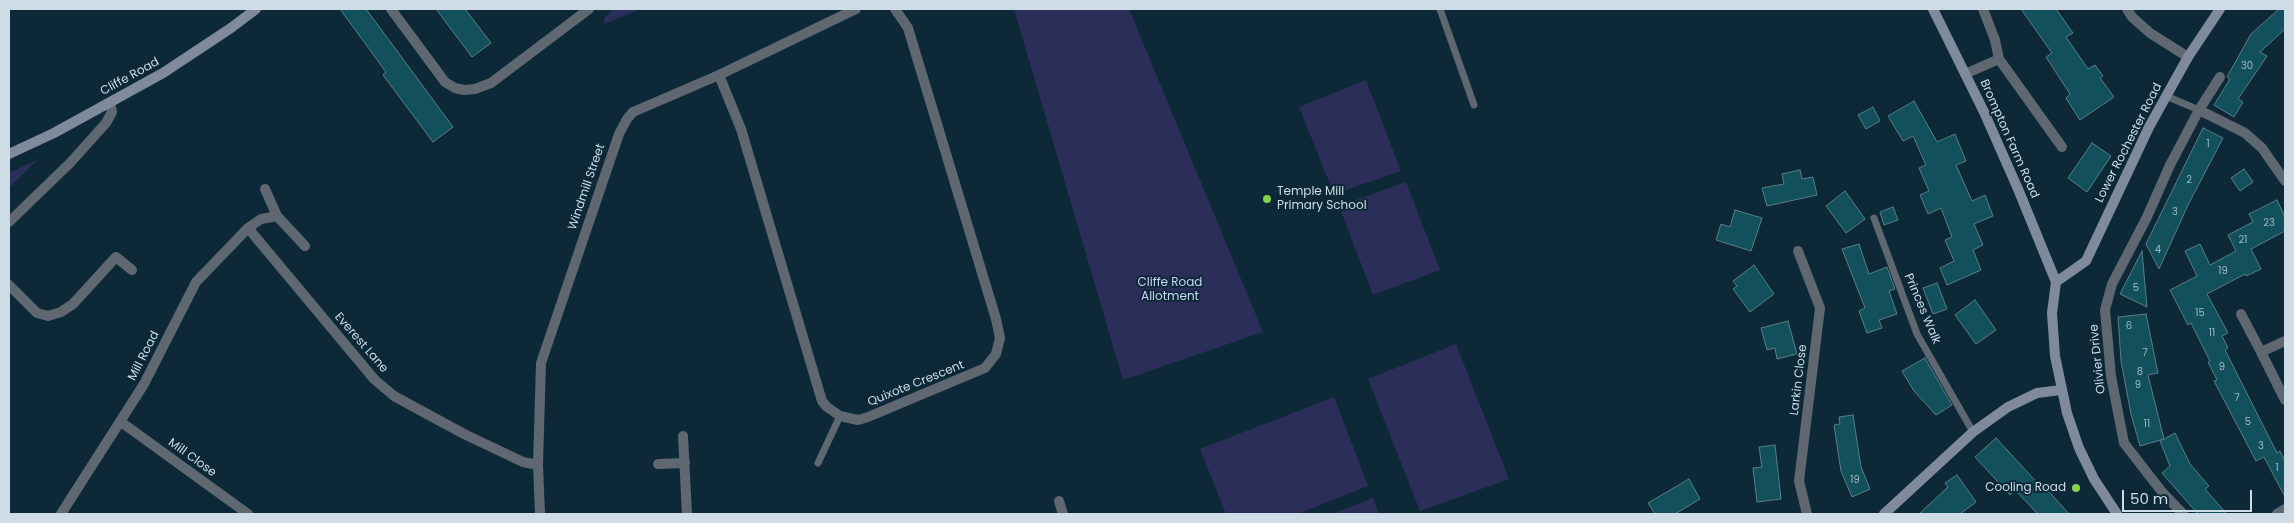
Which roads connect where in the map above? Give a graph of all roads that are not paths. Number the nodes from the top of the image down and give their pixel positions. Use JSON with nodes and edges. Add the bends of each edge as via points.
{"nodes":[{"id":1,"x":256,"y":9,"type":"edge"},
{"id":2,"x":391,"y":9,"type":"edge"},
{"id":3,"x":589,"y":9,"type":"edge"},
{"id":4,"x":856,"y":9,"type":"edge"},
{"id":5,"x":895,"y":9,"type":"edge"},
{"id":6,"x":1440,"y":9,"type":"edge"},
{"id":7,"x":1933,"y":9,"type":"edge"},
{"id":8,"x":1983,"y":9,"type":"edge"},
{"id":9,"x":2127,"y":9,"type":"edge"},
{"id":10,"x":2220,"y":9,"type":"edge"},
{"id":11,"x":2188,"y":57,"type":"junction"},
{"id":12,"x":1999,"y":59,"type":"junction"},
{"id":13,"x":1965,"y":74,"type":"junction"},
{"id":14,"x":719,"y":75,"type":"junction"},
{"id":15,"x":2220,"y":77,"type":"dead end"},
{"id":16,"x":2166,"y":96,"type":"junction"},
{"id":17,"x":110,"y":103,"type":"junction"},
{"id":18,"x":1474,"y":105,"type":"dead end"},
{"id":19,"x":2199,"y":110,"type":"junction"},
{"id":20,"x":2062,"y":147,"type":"dead end"},
{"id":21,"x":9,"y":154,"type":"edge"},
{"id":22,"x":2285,"y":181,"type":"edge"},
{"id":23,"x":265,"y":189,"type":"dead end"},
{"id":24,"x":276,"y":216,"type":"junction"},
{"id":25,"x":1874,"y":218,"type":"dead end"},
{"id":26,"x":9,"y":222,"type":"edge"},
{"id":27,"x":248,"y":228,"type":"junction"},
{"id":28,"x":305,"y":246,"type":"dead end"},
{"id":29,"x":1798,"y":251,"type":"dead end"},
{"id":30,"x":132,"y":270,"type":"dead end"},
{"id":31,"x":2056,"y":282,"type":"junction"},
{"id":32,"x":9,"y":285,"type":"edge"},
{"id":33,"x":2241,"y":314,"type":"dead end"},
{"id":34,"x":2285,"y":342,"type":"edge"},
{"id":35,"x":2261,"y":352,"type":"junction"},
{"id":36,"x":2061,"y":390,"type":"junction"},
{"id":37,"x":2285,"y":400,"type":"edge"},
{"id":38,"x":840,"y":416,"type":"junction"},
{"id":39,"x":121,"y":422,"type":"junction"},
{"id":40,"x":1973,"y":432,"type":"junction"},
{"id":41,"x":683,"y":436,"type":"dead end"},
{"id":42,"x":685,"y":462,"type":"junction"},
{"id":43,"x":818,"y":463,"type":"dead end"},
{"id":44,"x":658,"y":464,"type":"dead end"},
{"id":45,"x":538,"y":465,"type":"junction"},
{"id":46,"x":1059,"y":501,"type":"dead end"},
{"id":47,"x":2285,"y":510,"type":"edge"},
{"id":48,"x":61,"y":514,"type":"edge"},
{"id":49,"x":248,"y":514,"type":"edge"},
{"id":50,"x":540,"y":514,"type":"edge"},
{"id":51,"x":687,"y":514,"type":"edge"},
{"id":52,"x":1063,"y":514,"type":"edge"},
{"id":53,"x":1807,"y":514,"type":"edge"},
{"id":54,"x":1884,"y":514,"type":"edge"},
{"id":55,"x":2118,"y":514,"type":"edge"},
{"id":56,"x":2183,"y":514,"type":"edge"},
{"id":57,"x":2277,"y":514,"type":"edge"}],
"edges":[{"from":1,"to":17,"type":"main road","name":"Cliffe Road","via":[[178,64]]},
{"from":2,"to":3,"type":"street","via":[[445,82],[464,90],[491,83]]},
{"from":4,"to":14,"type":"street","name":"Windmill Street"},
{"from":5,"to":38,"type":"street","name":"Quixote Crescent","via":[[908,28],[996,319],[999,346],[991,362],[976,372],[868,417],[858,420]]},
{"from":6,"to":18,"type":"lane"},
{"from":7,"to":13,"type":"main road","name":"Brompton Farm Road"},
{"from":8,"to":12,"type":"street"},
{"from":9,"to":11,"type":"street","via":[[2150,33]]},
{"from":10,"to":11,"type":"main road","name":"Lower Rochester Road"},
{"from":11,"to":16,"type":"main road","name":"Lower Rochester Road"},
{"from":12,"to":13,"type":"street"},
{"from":12,"to":20,"type":"street"},
{"from":13,"to":31,"type":"main road","name":"Brompton Farm Road"},
{"from":14,"to":38,"type":"street","via":[[741,129],[822,401]]},
{"from":14,"to":45,"type":"street","name":"Windmill Street","via":[[633,112],[619,134],[541,363]]},
{"from":15,"to":19,"type":"street","name":"Olivier Drive"},
{"from":16,"to":19,"type":"lane"},
{"from":16,"to":31,"type":"main road","name":"Lower Rochester Road","via":[[2086,261]]},
{"from":17,"to":21,"type":"main road","name":"Cliffe Road"},
{"from":17,"to":26,"type":"street","via":[[112,112],[106,123]]},
{"from":19,"to":22,"type":"street","via":[[2246,133],[2262,148]]},
{"from":19,"to":56,"type":"street","name":"Olivier Drive","via":[[2112,284],[2105,310],[2111,376],[2124,444]]},
{"from":23,"to":24,"type":"street"},
{"from":24,"to":27,"type":"street","name":"Mill Road"},
{"from":24,"to":28,"type":"street"},
{"from":25,"to":40,"type":"lane","name":"Princes Walk","via":[[1917,334]]},
{"from":27,"to":39,"type":"street","name":"Mill Road","via":[[196,282]]},
{"from":27,"to":45,"type":"street","name":"Everest Lane","via":[[374,379],[394,396],[464,434],[523,462]]},
{"from":29,"to":53,"type":"street","name":"Larkin Close","via":[[1820,308],[1799,481]]},
{"from":30,"to":32,"type":"street","via":[[116,257],[72,304],[62,312],[48,316],[38,313]]},
{"from":31,"to":36,"type":"main road","via":[[2052,313]]},
{"from":33,"to":35,"type":"street"},
{"from":34,"to":35,"type":"street"},
{"from":35,"to":37,"type":"street"},
{"from":36,"to":40,"type":"main road","via":[[2037,394],[2015,404]]},
{"from":36,"to":55,"type":"main road","via":[[2079,448],[2094,479]]},
{"from":38,"to":43,"type":"lane"},
{"from":39,"to":48,"type":"street","name":"Mill Road"},
{"from":39,"to":49,"type":"street","name":"Mill Close"},
{"from":40,"to":54,"type":"main road"},
{"from":41,"to":42,"type":"street"},
{"from":42,"to":44,"type":"street"},
{"from":42,"to":51,"type":"street"},
{"from":45,"to":50,"type":"street","name":"Windmill Street"},
{"from":46,"to":52,"type":"street"},
{"from":47,"to":57,"type":"street"}]}
